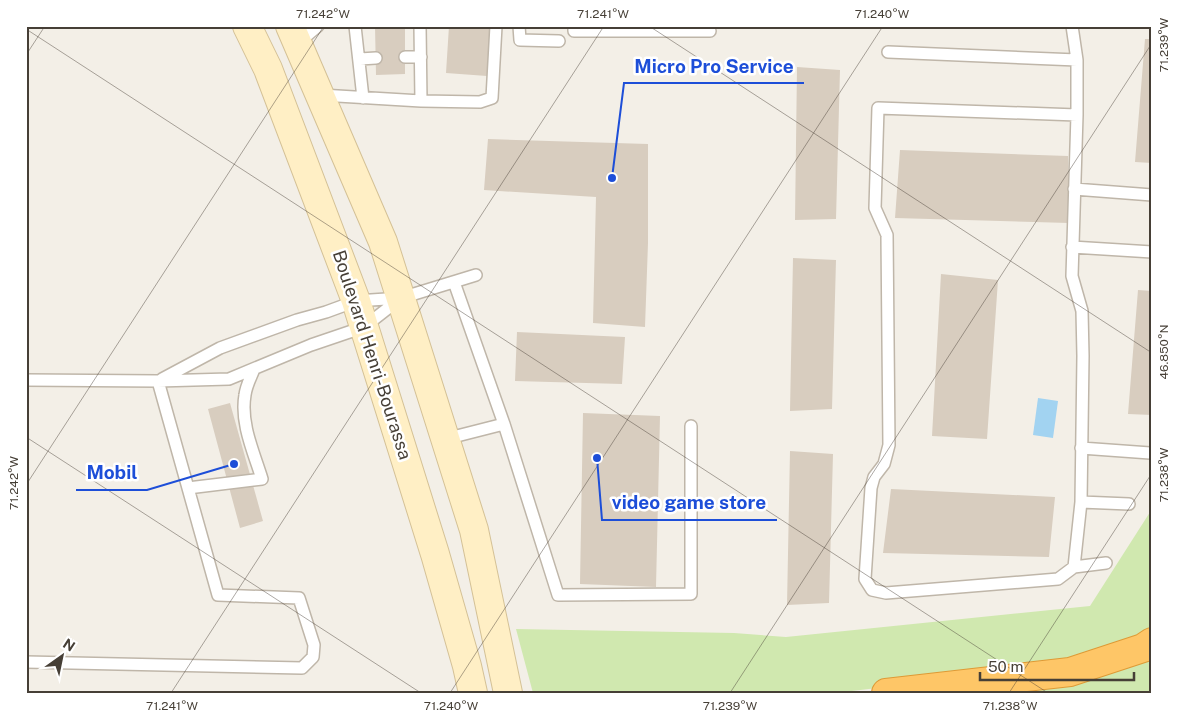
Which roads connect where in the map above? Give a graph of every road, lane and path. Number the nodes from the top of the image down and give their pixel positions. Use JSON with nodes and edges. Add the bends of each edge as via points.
{"nodes":[{"id":1,"x":247,"y":26,"type":"edge"},
{"id":2,"x":355,"y":26,"type":"edge"},
{"id":3,"x":420,"y":26,"type":"edge"},
{"id":4,"x":496,"y":26,"type":"edge"},
{"id":5,"x":519,"y":26,"type":"edge"},
{"id":6,"x":574,"y":26,"type":"edge"},
{"id":7,"x":1072,"y":26,"type":"edge"},
{"id":8,"x":301,"y":30,"type":"edge"},
{"id":9,"x":710,"y":31,"type":"dead end"},
{"id":10,"x":559,"y":41,"type":"dead end"},
{"id":11,"x":888,"y":52,"type":"dead end"},
{"id":12,"x":405,"y":57,"type":"dead end"},
{"id":13,"x":421,"y":57,"type":"junction"},
{"id":14,"x":376,"y":58,"type":"dead end"},
{"id":15,"x":360,"y":59,"type":"junction"},
{"id":16,"x":1077,"y":60,"type":"junction"},
{"id":17,"x":319,"y":95,"type":"junction"},
{"id":18,"x":363,"y":98,"type":"junction"},
{"id":19,"x":421,"y":101,"type":"junction"},
{"id":20,"x":1077,"y":115,"type":"junction"},
{"id":21,"x":1074,"y":189,"type":"junction"},
{"id":22,"x":1152,"y":195,"type":"edge"},
{"id":23,"x":1072,"y":247,"type":"junction"},
{"id":24,"x":1152,"y":252,"type":"edge"},
{"id":25,"x":476,"y":276,"type":"dead end"},
{"id":26,"x":454,"y":282,"type":"junction"},
{"id":27,"x":401,"y":298,"type":"junction"},
{"id":28,"x":356,"y":301,"type":"junction"},
{"id":29,"x":364,"y":327,"type":"junction"},
{"id":30,"x":254,"y":369,"type":"junction"},
{"id":31,"x":26,"y":380,"type":"edge"},
{"id":32,"x":158,"y":381,"type":"junction"},
{"id":33,"x":504,"y":424,"type":"junction"},
{"id":34,"x":692,"y":426,"type":"dead end"},
{"id":35,"x":445,"y":439,"type":"junction"},
{"id":36,"x":1080,"y":448,"type":"junction"},
{"id":37,"x":1150,"y":453,"type":"dead end"},
{"id":38,"x":188,"y":488,"type":"junction"},
{"id":39,"x":1081,"y":502,"type":"junction"},
{"id":40,"x":1129,"y":504,"type":"dead end"},
{"id":41,"x":1106,"y":563,"type":"dead end"},
{"id":42,"x":1074,"y":567,"type":"junction"},
{"id":43,"x":1152,"y":642,"type":"edge"},
{"id":44,"x":26,"y":662,"type":"edge"},
{"id":45,"x":473,"y":693,"type":"edge"},
{"id":46,"x":508,"y":693,"type":"edge"},
{"id":47,"x":886,"y":693,"type":"edge"}],
"edges":[{"from":1,"to":28,"type":"main road","name":"Boulevard Henri-Bourassa","via":[[268,69]]},
{"from":2,"to":15,"type":"lane"},
{"from":3,"to":13,"type":"lane"},
{"from":4,"to":19,"type":"lane","via":[[492,98],[480,102]]},
{"from":5,"to":10,"type":"lane","via":[[520,40]]},
{"from":6,"to":9,"type":"lane","via":[[574,31]]},
{"from":7,"to":16,"type":"lane"},
{"from":8,"to":17,"type":"main road"},
{"from":11,"to":16,"type":"lane"},
{"from":12,"to":13,"type":"lane"},
{"from":13,"to":19,"type":"lane"},
{"from":14,"to":15,"type":"lane"},
{"from":15,"to":18,"type":"lane"},
{"from":16,"to":20,"type":"lane"},
{"from":17,"to":18,"type":"lane"},
{"from":17,"to":27,"type":"main road","via":[[383,242]]},
{"from":18,"to":19,"type":"lane"},
{"from":20,"to":21,"type":"lane"},
{"from":20,"to":42,"type":"lane","via":[[878,108],[875,208],[887,235],[888,445],[884,464],[874,477],[871,488],[864,579],[872,590],[886,593],[1058,579]]},
{"from":21,"to":22,"type":"lane"},
{"from":21,"to":23,"type":"lane"},
{"from":23,"to":24,"type":"lane"},
{"from":23,"to":36,"type":"lane","via":[[1072,276],[1082,311],[1084,356]]},
{"from":25,"to":26,"type":"lane"},
{"from":26,"to":27,"type":"lane"},
{"from":26,"to":33,"type":"lane"},
{"from":27,"to":28,"type":"lane"},
{"from":27,"to":29,"type":"lane"},
{"from":27,"to":35,"type":"main road"},
{"from":28,"to":29,"type":"main road","name":"Boulevard Henri-Bourassa"},
{"from":28,"to":32,"type":"lane","via":[[220,348]]},
{"from":29,"to":30,"type":"lane"},
{"from":29,"to":45,"type":"main road","name":"Boulevard Henri-Bourassa","via":[[435,554]]},
{"from":30,"to":32,"type":"lane","via":[[229,379]]},
{"from":30,"to":38,"type":"lane","via":[[245,393],[244,409],[262,479]]},
{"from":31,"to":32,"type":"lane"},
{"from":32,"to":38,"type":"lane"},
{"from":33,"to":34,"type":"lane","via":[[558,595],[692,594]]},
{"from":33,"to":35,"type":"lane"},
{"from":35,"to":46,"type":"main road","via":[[474,530]]},
{"from":36,"to":37,"type":"lane"},
{"from":36,"to":39,"type":"lane"},
{"from":38,"to":44,"type":"lane","via":[[218,595],[299,598],[314,645],[314,657],[302,668]]},
{"from":39,"to":40,"type":"lane"},
{"from":39,"to":42,"type":"lane"},
{"from":41,"to":42,"type":"lane"},
{"from":43,"to":47,"type":"highway","via":[[1143,648],[1070,672]]}]}
